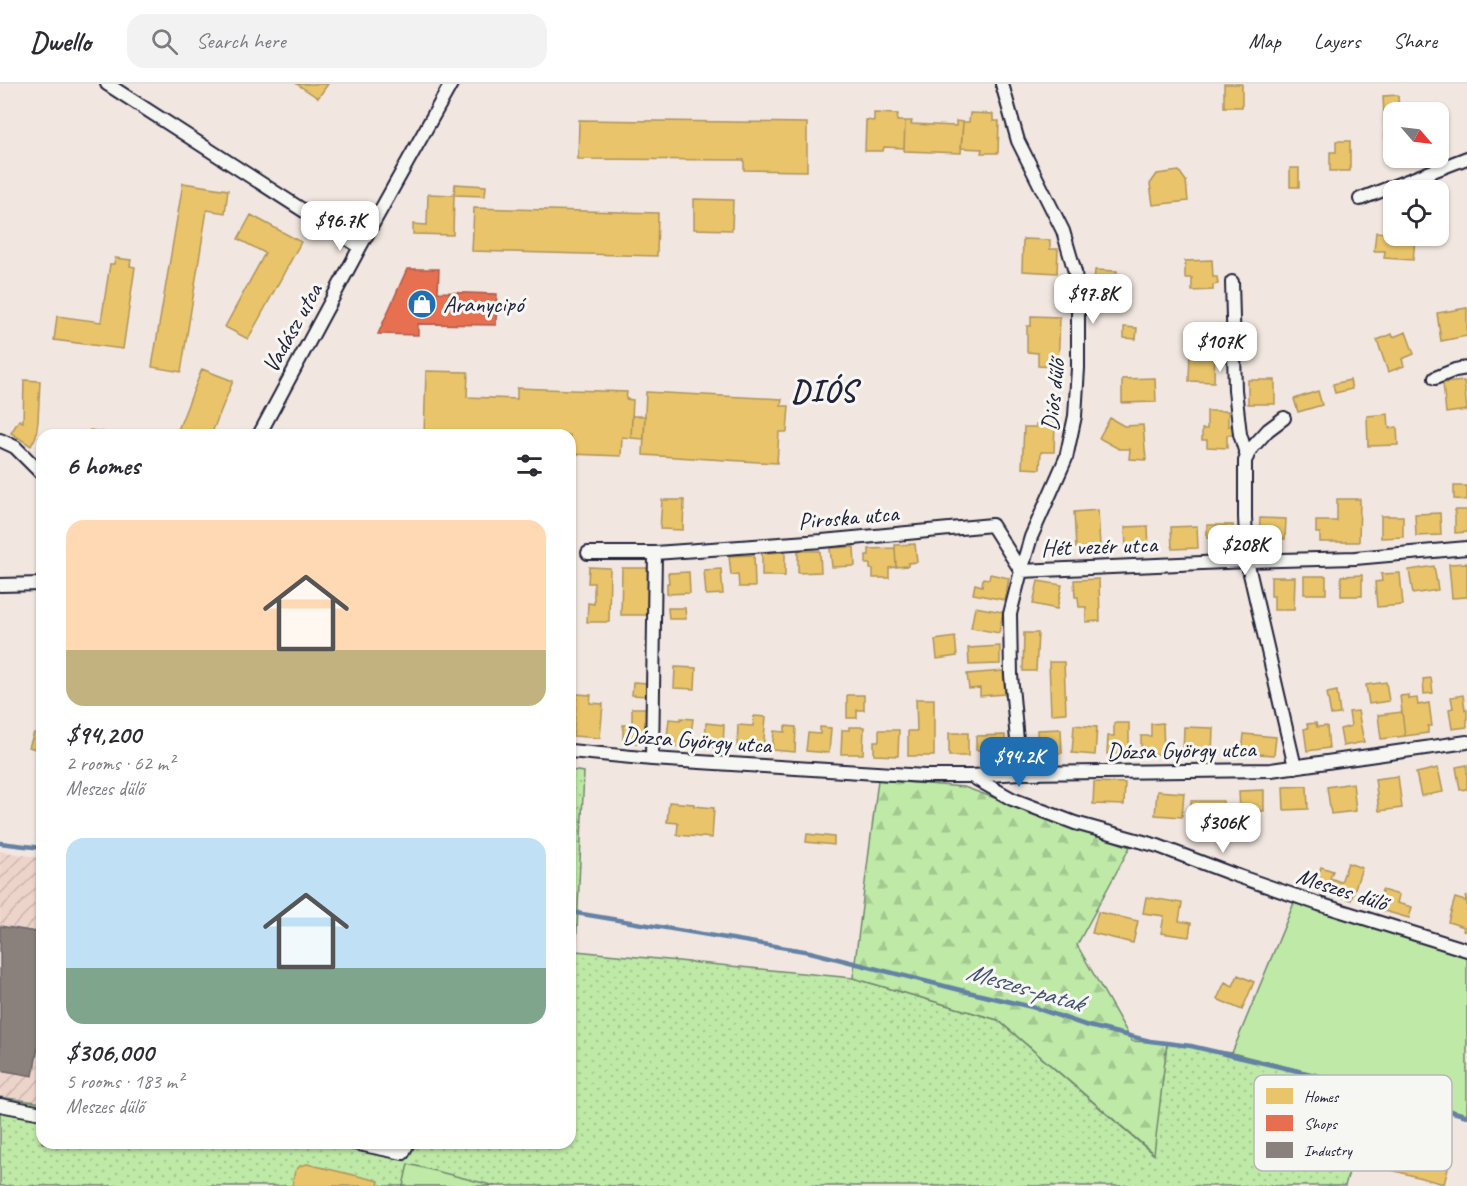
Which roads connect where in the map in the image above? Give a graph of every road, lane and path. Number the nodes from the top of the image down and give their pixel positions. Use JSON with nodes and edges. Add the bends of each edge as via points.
{"nodes":[{"id":1,"x":107,"y":84,"type":"edge"},
{"id":2,"x":451,"y":84,"type":"edge"},
{"id":3,"x":1002,"y":84,"type":"edge"},
{"id":4,"x":1467,"y":158,"type":"edge"},
{"id":5,"x":1360,"y":199,"type":"dead end"},
{"id":6,"x":360,"y":247,"type":"junction"},
{"id":7,"x":1232,"y":282,"type":"dead end"},
{"id":8,"x":1467,"y":368,"type":"edge"},
{"id":9,"x":1435,"y":378,"type":"dead end"},
{"id":10,"x":1284,"y":418,"type":"dead end"},
{"id":11,"x":262,"y":429,"type":"edge"},
{"id":12,"x":0,"y":440,"type":"edge"},
{"id":13,"x":1247,"y":457,"type":"junction"},
{"id":14,"x":36,"y":468,"type":"edge"},
{"id":15,"x":1467,"y":548,"type":"edge"},
{"id":16,"x":588,"y":553,"type":"dead end"},
{"id":17,"x":655,"y":553,"type":"junction"},
{"id":18,"x":1247,"y":561,"type":"junction"},
{"id":19,"x":1021,"y":571,"type":"junction"},
{"id":20,"x":36,"y":584,"type":"edge"},
{"id":21,"x":0,"y":585,"type":"edge"},
{"id":22,"x":1467,"y":742,"type":"edge"},
{"id":23,"x":576,"y":753,"type":"edge"},
{"id":24,"x":652,"y":759,"type":"junction"},
{"id":25,"x":1295,"y":767,"type":"junction"},
{"id":26,"x":1020,"y":773,"type":"junction"},
{"id":27,"x":970,"y":776,"type":"junction"},
{"id":28,"x":1467,"y":950,"type":"edge"},
{"id":29,"x":0,"y":1105,"type":"edge"},
{"id":30,"x":36,"y":1112,"type":"edge"},
{"id":31,"x":383,"y":1149,"type":"edge"},
{"id":32,"x":405,"y":1149,"type":"edge"}],
"edges":[{"from":1,"to":6,"type":"street"},
{"from":2,"to":6,"type":"street","name":"Vadász utca"},
{"from":3,"to":19,"type":"street","name":"Diós dűlő","via":[[1018,141],[1063,231],[1075,272],[1078,303],[1075,407],[1066,458],[1031,537]]},
{"from":4,"to":5,"type":"street"},
{"from":6,"to":11,"type":"street","name":"Vadász utca"},
{"from":7,"to":13,"type":"street","via":[[1235,390]]},
{"from":8,"to":9,"type":"street"},
{"from":10,"to":13,"type":"street","via":[[1268,430]]},
{"from":12,"to":14,"type":"street","via":[[15,447]]},
{"from":13,"to":18,"type":"street"},
{"from":15,"to":18,"type":"street","name":"Hét vezér utca","via":[[1356,558]]},
{"from":16,"to":17,"type":"street"},
{"from":17,"to":19,"type":"street","name":"Piroska utca","via":[[992,525]]},
{"from":17,"to":24,"type":"street"},
{"from":18,"to":19,"type":"street","name":"Hét vezér utca"},
{"from":18,"to":25,"type":"street"},
{"from":19,"to":26,"type":"street","via":[[1011,614],[1011,675]]},
{"from":20,"to":21,"type":"street"},
{"from":22,"to":25,"type":"street","name":"Dózsa György utca"},
{"from":23,"to":24,"type":"street","name":"Dózsa György utca"},
{"from":24,"to":27,"type":"street","name":"Dózsa György utca"},
{"from":25,"to":26,"type":"street","name":"Dózsa György utca"},
{"from":26,"to":27,"type":"street","name":"Dózsa György utca"},
{"from":27,"to":28,"type":"street","name":"Meszes dűlő","via":[[1012,799],[1075,823],[1158,846],[1319,904]]},
{"from":29,"to":30,"type":"street"},
{"from":31,"to":32,"type":"street","via":[[403,1153]]}]}
